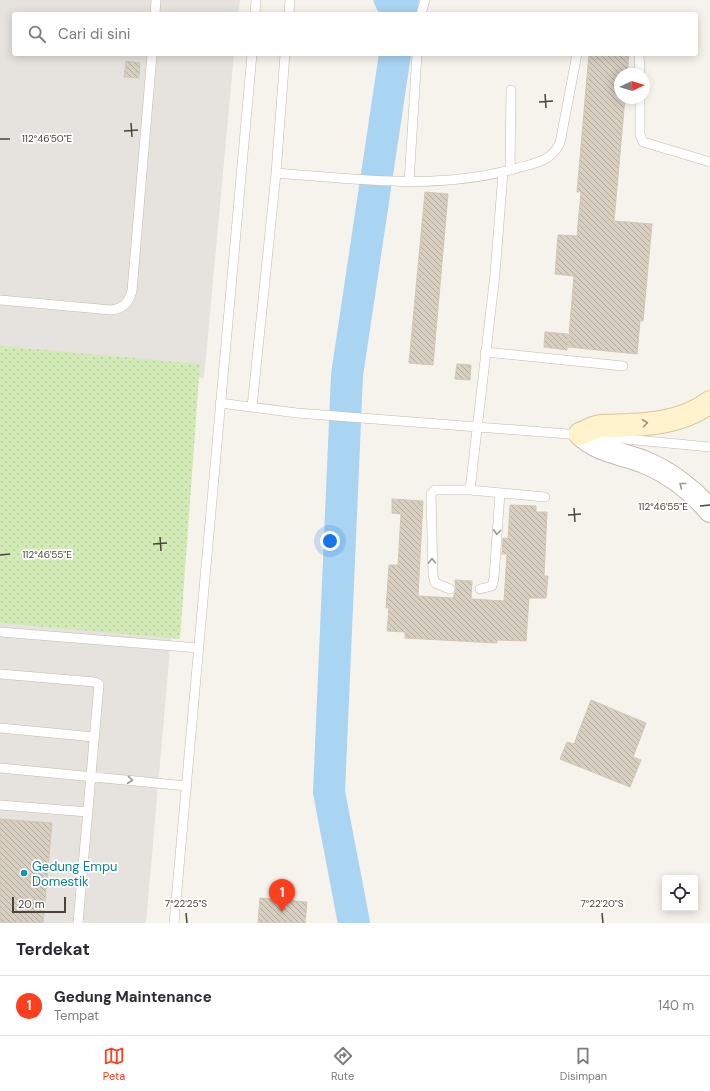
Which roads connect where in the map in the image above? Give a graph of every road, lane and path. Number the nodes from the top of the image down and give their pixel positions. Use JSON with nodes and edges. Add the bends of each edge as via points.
{"nodes":[{"id":1,"x":156,"y":0,"type":"edge"},
{"id":2,"x":256,"y":0,"type":"edge"},
{"id":3,"x":290,"y":0,"type":"edge"},
{"id":4,"x":425,"y":0,"type":"edge"},
{"id":5,"x":155,"y":12,"type":"edge"},
{"id":6,"x":255,"y":12,"type":"edge"},
{"id":7,"x":289,"y":12,"type":"edge"},
{"id":8,"x":422,"y":12,"type":"edge"},
{"id":9,"x":152,"y":56,"type":"edge"},
{"id":10,"x":252,"y":56,"type":"edge"},
{"id":11,"x":285,"y":56,"type":"edge"},
{"id":12,"x":417,"y":56,"type":"edge"},
{"id":13,"x":577,"y":56,"type":"edge"},
{"id":14,"x":639,"y":56,"type":"edge"},
{"id":15,"x":640,"y":68,"type":"edge"},
{"id":16,"x":511,"y":90,"type":"dead end"},
{"id":17,"x":640,"y":104,"type":"edge"},
{"id":18,"x":710,"y":162,"type":"edge"},
{"id":19,"x":506,"y":172,"type":"junction"},
{"id":20,"x":276,"y":173,"type":"junction"},
{"id":21,"x":405,"y":182,"type":"junction"},
{"id":22,"x":0,"y":300,"type":"edge"},
{"id":23,"x":485,"y":352,"type":"junction"},
{"id":24,"x":623,"y":366,"type":"dead end"},
{"id":25,"x":710,"y":402,"type":"edge"},
{"id":26,"x":220,"y":403,"type":"junction"},
{"id":27,"x":252,"y":407,"type":"junction"},
{"id":28,"x":477,"y":427,"type":"junction"},
{"id":29,"x":580,"y":434,"type":"junction"},
{"id":30,"x":710,"y":447,"type":"edge"},
{"id":31,"x":470,"y":490,"type":"junction"},
{"id":32,"x":500,"y":493,"type":"junction"},
{"id":33,"x":545,"y":497,"type":"dead end"},
{"id":34,"x":710,"y":511,"type":"edge"},
{"id":35,"x":450,"y":589,"type":"dead end"},
{"id":36,"x":480,"y":589,"type":"dead end"},
{"id":37,"x":0,"y":632,"type":"edge"},
{"id":38,"x":199,"y":648,"type":"junction"},
{"id":39,"x":0,"y":674,"type":"edge"},
{"id":40,"x":0,"y":728,"type":"edge"},
{"id":41,"x":94,"y":737,"type":"junction"},
{"id":42,"x":0,"y":768,"type":"edge"},
{"id":43,"x":91,"y":776,"type":"junction"},
{"id":44,"x":187,"y":786,"type":"junction"},
{"id":45,"x":0,"y":805,"type":"edge"},
{"id":46,"x":88,"y":812,"type":"junction"},
{"id":47,"x":78,"y":923,"type":"edge"},
{"id":48,"x":174,"y":923,"type":"edge"}],
"edges":[{"from":1,"to":5,"type":"lane"},
{"from":2,"to":6,"type":"lane"},
{"from":3,"to":7,"type":"lane"},
{"from":4,"to":8,"type":"lane"},
{"from":9,"to":22,"type":"lane","via":[[132,291],[126,305],[111,310]]},
{"from":10,"to":26,"type":"lane"},
{"from":11,"to":20,"type":"lane"},
{"from":12,"to":21,"type":"lane"},
{"from":13,"to":19,"type":"lane","via":[[560,143],[554,153],[539,162]]},
{"from":14,"to":15,"type":"lane"},
{"from":16,"to":19,"type":"lane"},
{"from":17,"to":18,"type":"lane","via":[[640,135],[643,142]]},
{"from":19,"to":21,"type":"lane","via":[[484,177]]},
{"from":19,"to":23,"type":"lane"},
{"from":20,"to":21,"type":"lane"},
{"from":20,"to":27,"type":"lane"},
{"from":23,"to":24,"type":"lane"},
{"from":23,"to":28,"type":"lane"},
{"from":29,"to":25,"type":"main road","one_way":true,"via":[[600,426],[673,420],[688,415]]},
{"from":26,"to":27,"type":"lane"},
{"from":26,"to":38,"type":"lane"},
{"from":27,"to":28,"type":"lane"},
{"from":28,"to":29,"type":"lane"},
{"from":28,"to":31,"type":"lane"},
{"from":29,"to":30,"type":"lane"},
{"from":34,"to":29,"type":"street","one_way":true,"via":[[700,498],[664,473],[645,462],[597,447]]},
{"from":31,"to":32,"type":"lane"},
{"from":35,"to":31,"type":"lane","one_way":true,"via":[[435,584],[433,575],[431,494],[436,490]]},
{"from":32,"to":33,"type":"lane"},
{"from":32,"to":36,"type":"lane","one_way":true,"via":[[494,578],[492,586]]},
{"from":37,"to":38,"type":"lane"},
{"from":38,"to":44,"type":"lane"},
{"from":39,"to":41,"type":"lane","via":[[98,682],[100,686]]},
{"from":40,"to":41,"type":"lane"},
{"from":41,"to":43,"type":"lane"},
{"from":42,"to":43,"type":"lane"},
{"from":43,"to":44,"type":"lane","one_way":true},
{"from":43,"to":46,"type":"lane"},
{"from":44,"to":48,"type":"lane"},
{"from":45,"to":46,"type":"lane"},
{"from":46,"to":47,"type":"lane"}]}
